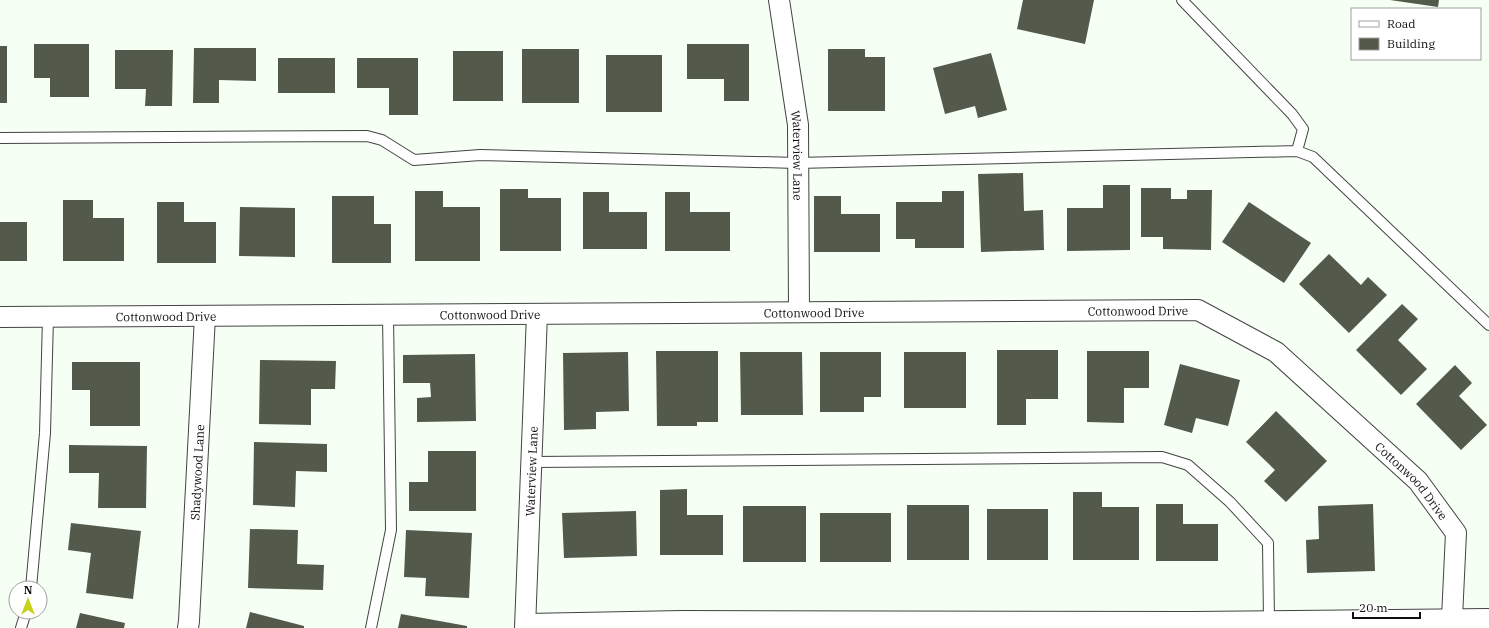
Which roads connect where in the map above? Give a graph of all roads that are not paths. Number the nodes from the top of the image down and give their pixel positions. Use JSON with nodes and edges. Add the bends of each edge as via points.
{"nodes":[{"id":1,"x":779,"y":0,"type":"edge"},
{"id":2,"x":1182,"y":0,"type":"edge"},
{"id":3,"x":0,"y":138,"type":"edge"},
{"id":4,"x":1297,"y":151,"type":"junction"},
{"id":5,"x":797,"y":163,"type":"junction"},
{"id":6,"x":799,"y":312,"type":"junction"},
{"id":7,"x":537,"y":314,"type":"junction"},
{"id":8,"x":388,"y":315,"type":"junction"},
{"id":9,"x":48,"y":316,"type":"junction"},
{"id":10,"x":205,"y":316,"type":"junction"},
{"id":11,"x":0,"y":317,"type":"edge"},
{"id":12,"x":1489,"y":325,"type":"edge"},
{"id":13,"x":532,"y":462,"type":"junction"},
{"id":14,"x":32,"y":580,"type":"edge"},
{"id":15,"x":1452,"y":618,"type":"junction"},
{"id":16,"x":1489,"y":619,"type":"edge"},
{"id":17,"x":1269,"y":621,"type":"junction"},
{"id":18,"x":525,"y":626,"type":"edge"},
{"id":19,"x":188,"y":628,"type":"edge"},
{"id":20,"x":371,"y":628,"type":"edge"}],
"edges":[{"from":1,"to":5,"type":"street","name":"Waterview Lane","via":[[798,124]]},
{"from":2,"to":4,"type":"lane","via":[[1292,114],[1303,129]]},
{"from":3,"to":5,"type":"lane","via":[[367,136],[382,140],[414,160],[480,156]]},
{"from":4,"to":5,"type":"lane"},
{"from":4,"to":12,"type":"lane","via":[[1313,157]]},
{"from":5,"to":6,"type":"street","name":"Waterview Lane"},
{"from":6,"to":7,"type":"street","name":"Cottonwood Drive"},
{"from":6,"to":15,"type":"street","name":"Cottonwood Drive","via":[[1198,310],[1276,352],[1418,480],[1456,534]]},
{"from":7,"to":8,"type":"street","name":"Cottonwood Drive"},
{"from":7,"to":13,"type":"street","name":"Waterview Lane"},
{"from":8,"to":10,"type":"street","name":"Cottonwood Drive"},
{"from":8,"to":20,"type":"lane","via":[[391,530]]},
{"from":9,"to":10,"type":"street","name":"Cottonwood Drive"},
{"from":9,"to":11,"type":"street","name":"Cottonwood Drive"},
{"from":9,"to":14,"type":"lane","via":[[45,433]]},
{"from":10,"to":19,"type":"street","name":"Shadywood Lane"},
{"from":13,"to":17,"type":"lane","via":[[1162,457],[1188,465],[1230,502],[1268,543]]},
{"from":13,"to":18,"type":"street","name":"Waterview Lane"},
{"from":15,"to":16,"type":"street"},
{"from":15,"to":17,"type":"street"},
{"from":17,"to":18,"type":"street","via":[[682,621]]}]}
